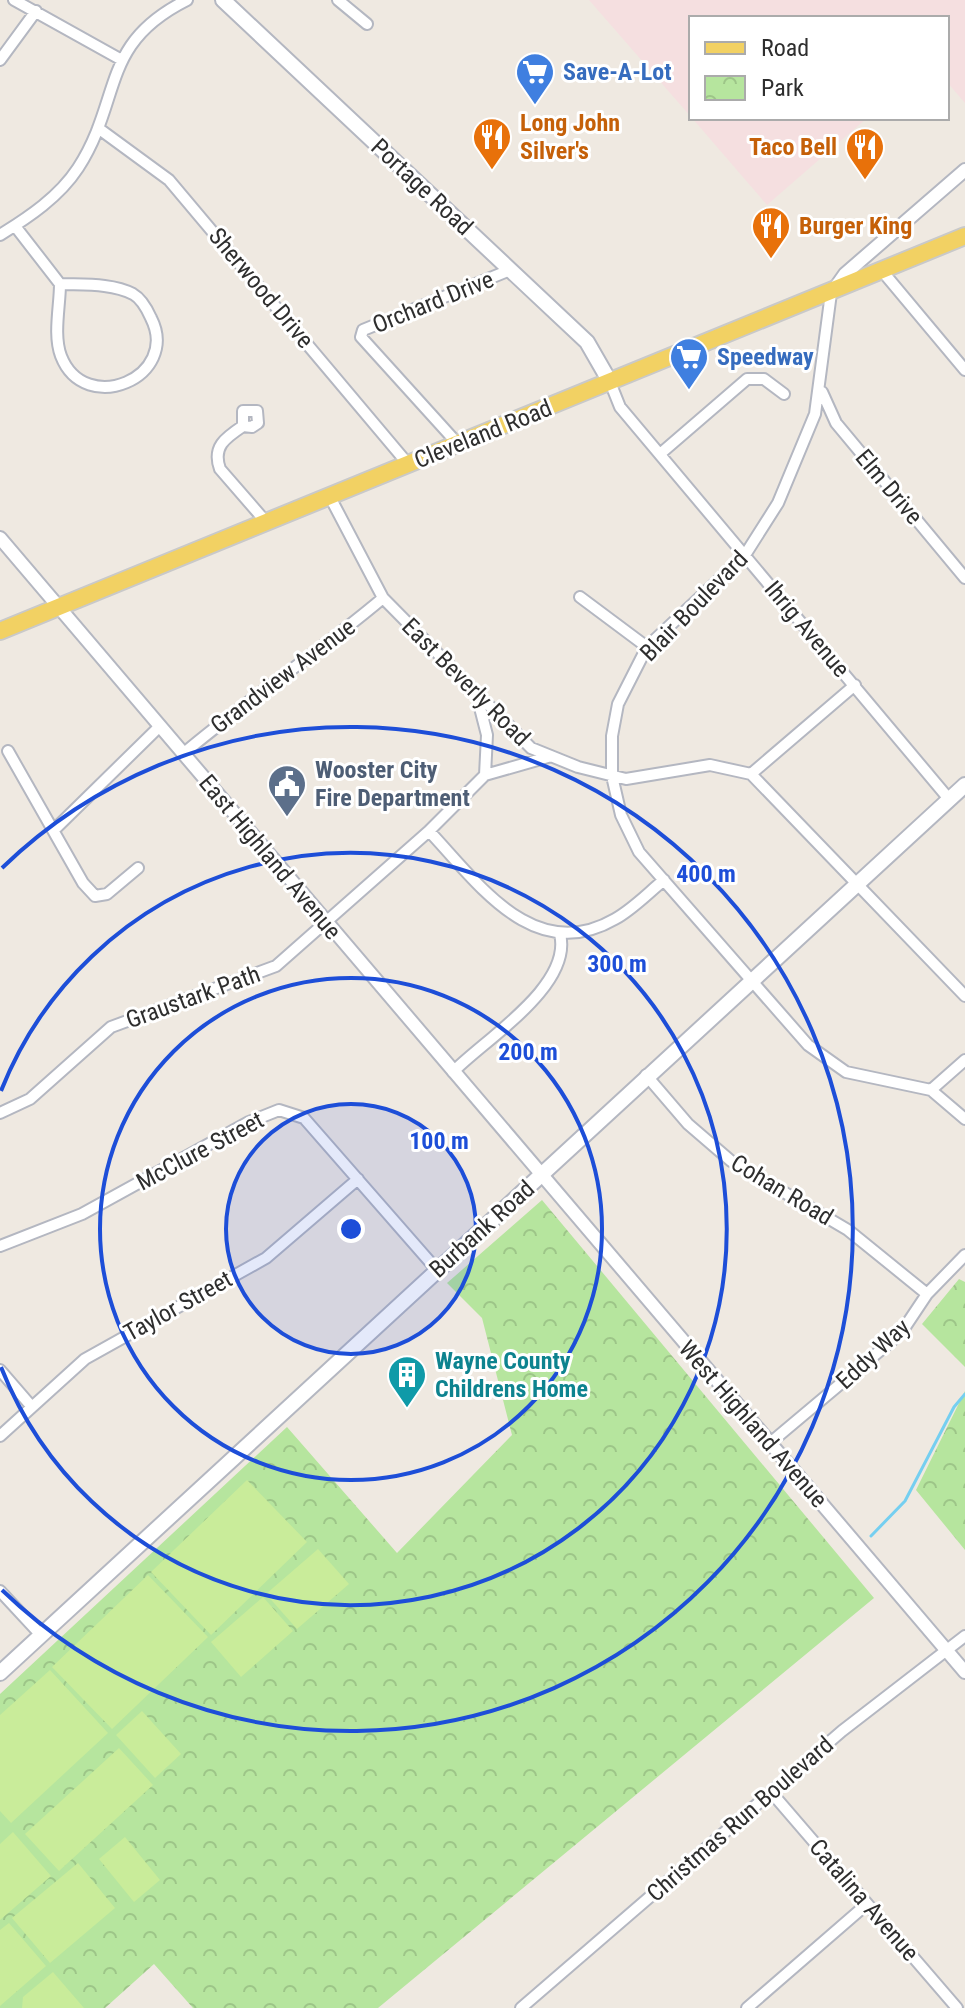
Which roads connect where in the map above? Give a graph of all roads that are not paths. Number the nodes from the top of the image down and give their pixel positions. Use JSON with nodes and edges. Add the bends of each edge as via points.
{"nodes":[{"id":1,"x":14,"y":0,"type":"edge"},
{"id":2,"x":187,"y":0,"type":"edge"},
{"id":3,"x":223,"y":0,"type":"edge"},
{"id":4,"x":338,"y":0,"type":"edge"},
{"id":5,"x":36,"y":11,"type":"junction"},
{"id":6,"x":367,"y":24,"type":"dead end"},
{"id":7,"x":120,"y":59,"type":"junction"},
{"id":8,"x":0,"y":60,"type":"edge"},
{"id":9,"x":98,"y":128,"type":"junction"},
{"id":10,"x":965,"y":170,"type":"edge"},
{"id":11,"x":15,"y":226,"type":"junction"},
{"id":12,"x":0,"y":235,"type":"edge"},
{"id":13,"x":965,"y":236,"type":"edge"},
{"id":14,"x":510,"y":270,"type":"junction"},
{"id":15,"x":883,"y":272,"type":"junction"},
{"id":16,"x":60,"y":284,"type":"junction"},
{"id":17,"x":831,"y":293,"type":"junction"},
{"id":18,"x":965,"y":370,"type":"edge"},
{"id":19,"x":610,"y":382,"type":"junction"},
{"id":20,"x":821,"y":390,"type":"junction"},
{"id":21,"x":784,"y":394,"type":"dead end"},
{"id":22,"x":243,"y":426,"type":"dead end"},
{"id":23,"x":457,"y":443,"type":"junction"},
{"id":24,"x":660,"y":454,"type":"junction"},
{"id":25,"x":408,"y":464,"type":"junction"},
{"id":26,"x":330,"y":497,"type":"junction"},
{"id":27,"x":266,"y":522,"type":"junction"},
{"id":28,"x":0,"y":538,"type":"edge"},
{"id":29,"x":745,"y":555,"type":"junction"},
{"id":30,"x":965,"y":578,"type":"edge"},
{"id":31,"x":580,"y":597,"type":"dead end"},
{"id":32,"x":383,"y":598,"type":"junction"},
{"id":33,"x":60,"y":608,"type":"junction"},
{"id":34,"x":0,"y":631,"type":"edge"},
{"id":35,"x":647,"y":647,"type":"junction"},
{"id":36,"x":855,"y":685,"type":"junction"},
{"id":37,"x":476,"y":694,"type":"junction"},
{"id":38,"x":160,"y":726,"type":"junction"},
{"id":39,"x":8,"y":751,"type":"dead end"},
{"id":40,"x":183,"y":754,"type":"junction"},
{"id":41,"x":548,"y":757,"type":"junction"},
{"id":42,"x":751,"y":774,"type":"junction"},
{"id":43,"x":485,"y":775,"type":"junction"},
{"id":44,"x":612,"y":776,"type":"junction"},
{"id":45,"x":965,"y":785,"type":"edge"},
{"id":46,"x":949,"y":799,"type":"junction"},
{"id":47,"x":54,"y":830,"type":"junction"},
{"id":48,"x":429,"y":831,"type":"junction"},
{"id":49,"x":138,"y":868,"type":"dead end"},
{"id":50,"x":664,"y":880,"type":"junction"},
{"id":51,"x":854,"y":885,"type":"junction"},
{"id":52,"x":327,"y":924,"type":"junction"},
{"id":53,"x":560,"y":934,"type":"junction"},
{"id":54,"x":751,"y":979,"type":"junction"},
{"id":55,"x":965,"y":996,"type":"edge"},
{"id":56,"x":965,"y":1060,"type":"edge"},
{"id":57,"x":453,"y":1072,"type":"junction"},
{"id":58,"x":646,"y":1075,"type":"junction"},
{"id":59,"x":931,"y":1090,"type":"junction"},
{"id":60,"x":0,"y":1113,"type":"edge"},
{"id":61,"x":965,"y":1119,"type":"edge"},
{"id":62,"x":540,"y":1176,"type":"junction"},
{"id":63,"x":358,"y":1179,"type":"junction"},
{"id":64,"x":0,"y":1246,"type":"edge"},
{"id":65,"x":965,"y":1255,"type":"edge"},
{"id":66,"x":437,"y":1270,"type":"junction"},
{"id":67,"x":927,"y":1294,"type":"junction"},
{"id":68,"x":0,"y":1370,"type":"edge"},
{"id":69,"x":32,"y":1407,"type":"junction"},
{"id":70,"x":0,"y":1436,"type":"edge"},
{"id":71,"x":770,"y":1443,"type":"junction"},
{"id":72,"x":0,"y":1591,"type":"edge"},
{"id":73,"x":40,"y":1634,"type":"junction"},
{"id":74,"x":965,"y":1636,"type":"edge"},
{"id":75,"x":947,"y":1651,"type":"junction"},
{"id":76,"x":965,"y":1672,"type":"edge"},
{"id":77,"x":0,"y":1673,"type":"edge"},
{"id":78,"x":771,"y":1792,"type":"junction"},
{"id":79,"x":867,"y":1904,"type":"junction"},
{"id":80,"x":521,"y":2008,"type":"edge"},
{"id":81,"x":747,"y":2008,"type":"edge"},
{"id":82,"x":957,"y":2008,"type":"edge"}],
"edges":[{"from":1,"to":5,"type":"street"},
{"from":2,"to":7,"type":"street","via":[[140,32]]},
{"from":3,"to":14,"type":"main road","name":"Portage Road"},
{"from":4,"to":6,"type":"street"},
{"from":5,"to":7,"type":"street"},
{"from":5,"to":8,"type":"street"},
{"from":7,"to":9,"type":"street"},
{"from":9,"to":11,"type":"street","via":[[64,187]]},
{"from":9,"to":25,"type":"street","name":"Sherwood Drive","via":[[169,180]]},
{"from":10,"to":17,"type":"street","via":[[845,274]]},
{"from":11,"to":12,"type":"street"},
{"from":11,"to":16,"type":"street"},
{"from":13,"to":15,"type":"main road","name":"Cleveland Road"},
{"from":14,"to":19,"type":"main road","name":"Portage Road","via":[[587,342]]},
{"from":14,"to":23,"type":"street","name":"Orchard Drive","via":[[363,330],[361,337]]},
{"from":15,"to":17,"type":"main road","name":"Cleveland Road"},
{"from":15,"to":18,"type":"street"},
{"from":16,"to":16,"type":"street","via":[[58,334],[67,366],[97,387],[113,388],[139,377],[157,346],[156,326],[146,307],[122,290]]},
{"from":17,"to":19,"type":"main road","name":"Cleveland Road"},
{"from":17,"to":20,"type":"street","name":"Blair Boulevard"},
{"from":19,"to":23,"type":"main road","name":"Cleveland Road"},
{"from":19,"to":24,"type":"street","name":"Ihrig Avenue","via":[[620,407]]},
{"from":20,"to":29,"type":"street","name":"Blair Boulevard","via":[[778,503]]},
{"from":20,"to":30,"type":"street","name":"Elm Drive","via":[[836,423]]},
{"from":21,"to":24,"type":"street","via":[[764,379],[747,379]]},
{"from":22,"to":27,"type":"street","via":[[218,448],[216,459]]},
{"from":23,"to":25,"type":"main road","name":"Cleveland Road"},
{"from":24,"to":29,"type":"street","name":"Ihrig Avenue"},
{"from":25,"to":26,"type":"main road","name":"Cleveland Road"},
{"from":26,"to":27,"type":"main road","name":"Cleveland Road"},
{"from":26,"to":32,"type":"street","name":"East Beverly Road"},
{"from":27,"to":33,"type":"main road","name":"Cleveland Road"},
{"from":28,"to":33,"type":"street","name":"East Highland Avenue"},
{"from":29,"to":35,"type":"street","name":"Blair Boulevard"},
{"from":29,"to":36,"type":"street","name":"Ihrig Avenue"},
{"from":31,"to":35,"type":"street"},
{"from":32,"to":37,"type":"street","name":"East Beverly Road"},
{"from":32,"to":40,"type":"street","name":"Grandview Avenue"},
{"from":33,"to":34,"type":"main road","name":"Cleveland Road"},
{"from":33,"to":38,"type":"street","name":"East Highland Avenue"},
{"from":35,"to":44,"type":"street","name":"Blair Boulevard","via":[[618,704]]},
{"from":36,"to":42,"type":"street"},
{"from":36,"to":46,"type":"street","name":"Ihrig Avenue"},
{"from":37,"to":41,"type":"street","name":"East Beverly Road","via":[[523,741]]},
{"from":37,"to":43,"type":"street","via":[[487,735]]},
{"from":38,"to":40,"type":"street","name":"East Highland Avenue"},
{"from":38,"to":47,"type":"street"},
{"from":39,"to":47,"type":"street"},
{"from":40,"to":52,"type":"street","name":"East Highland Avenue"},
{"from":41,"to":43,"type":"street","name":"Graustark Path"},
{"from":41,"to":44,"type":"street","name":"East Beverly Road"},
{"from":42,"to":44,"type":"street","name":"East Beverly Road","via":[[710,765],[644,777]]},
{"from":42,"to":51,"type":"street"},
{"from":43,"to":48,"type":"street","name":"Graustark Path"},
{"from":44,"to":50,"type":"street","name":"Blair Boulevard","via":[[632,840]]},
{"from":45,"to":46,"type":"main road","name":"Burbank Road"},
{"from":46,"to":51,"type":"main road","name":"Burbank Road"},
{"from":47,"to":49,"type":"street","via":[[95,896],[107,894]]},
{"from":48,"to":52,"type":"street","name":"Graustark Path"},
{"from":48,"to":53,"type":"street","via":[[520,921]]},
{"from":50,"to":53,"type":"street","via":[[616,918],[589,930]]},
{"from":50,"to":54,"type":"street","name":"Blair Boulevard"},
{"from":51,"to":54,"type":"main road","name":"Burbank Road"},
{"from":51,"to":55,"type":"street"},
{"from":52,"to":57,"type":"street","name":"East Highland Avenue"},
{"from":52,"to":60,"type":"street","name":"Graustark Path","via":[[264,973],[111,1027],[30,1099]]},
{"from":53,"to":57,"type":"street","via":[[560,956],[541,991]]},
{"from":54,"to":58,"type":"main road","name":"Burbank Road"},
{"from":54,"to":59,"type":"street","name":"Blair Boulevard","via":[[808,1045],[837,1066],[883,1082]]},
{"from":56,"to":59,"type":"street"},
{"from":57,"to":62,"type":"street","name":"East Highland Avenue"},
{"from":58,"to":62,"type":"main road","name":"Burbank Road"},
{"from":58,"to":67,"type":"street","name":"Cohan Road","via":[[688,1124],[731,1161],[848,1230]]},
{"from":59,"to":61,"type":"street"},
{"from":62,"to":66,"type":"main road","name":"Burbank Road"},
{"from":62,"to":71,"type":"street","name":"West Highland Avenue"},
{"from":63,"to":64,"type":"street","name":"McClure Street","via":[[304,1118],[279,1110],[82,1214]]},
{"from":63,"to":66,"type":"street","name":"McClure Street"},
{"from":63,"to":69,"type":"street","name":"Taylor Street","via":[[285,1245],[85,1359]]},
{"from":65,"to":67,"type":"street","name":"Eddy Way"},
{"from":66,"to":73,"type":"main road","name":"Burbank Road"},
{"from":67,"to":71,"type":"street","name":"Eddy Way","via":[[901,1333]]},
{"from":68,"to":69,"type":"street"},
{"from":69,"to":70,"type":"street","name":"Taylor Street"},
{"from":71,"to":75,"type":"street","name":"West Highland Avenue"},
{"from":72,"to":73,"type":"street"},
{"from":73,"to":77,"type":"main road","name":"Burbank Road"},
{"from":74,"to":75,"type":"street","name":"Christmas Run Boulevard"},
{"from":75,"to":76,"type":"street","name":"West Highland Avenue"},
{"from":75,"to":78,"type":"street","name":"Christmas Run Boulevard"},
{"from":78,"to":79,"type":"street","name":"Catalina Avenue"},
{"from":78,"to":80,"type":"street","name":"Christmas Run Boulevard"},
{"from":79,"to":81,"type":"street"},
{"from":79,"to":82,"type":"street","name":"Catalina Avenue"}]}
